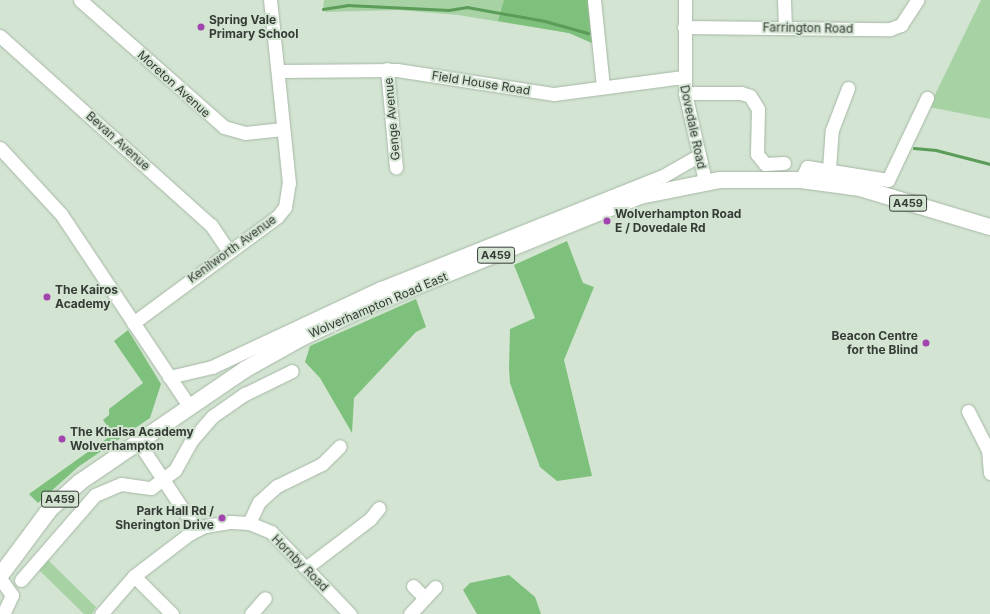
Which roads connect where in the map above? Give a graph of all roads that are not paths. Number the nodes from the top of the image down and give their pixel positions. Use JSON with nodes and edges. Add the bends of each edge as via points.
{"nodes":[{"id":1,"x":80,"y":0,"type":"edge"},
{"id":2,"x":270,"y":0,"type":"edge"},
{"id":3,"x":594,"y":0,"type":"edge"},
{"id":4,"x":685,"y":0,"type":"edge"},
{"id":5,"x":784,"y":0,"type":"edge"},
{"id":6,"x":917,"y":0,"type":"edge"},
{"id":7,"x":684,"y":26,"type":"junction"},
{"id":8,"x":785,"y":27,"type":"junction"},
{"id":9,"x":0,"y":36,"type":"edge"},
{"id":10,"x":387,"y":69,"type":"junction"},
{"id":11,"x":278,"y":71,"type":"junction"},
{"id":12,"x":683,"y":77,"type":"junction"},
{"id":13,"x":603,"y":87,"type":"junction"},
{"id":14,"x":848,"y":88,"type":"dead end"},
{"id":15,"x":685,"y":93,"type":"junction"},
{"id":16,"x":926,"y":98,"type":"dead end"},
{"id":17,"x":284,"y":129,"type":"junction"},
{"id":18,"x":0,"y":148,"type":"edge"},
{"id":19,"x":698,"y":156,"type":"junction"},
{"id":20,"x":784,"y":163,"type":"dead end"},
{"id":21,"x":396,"y":168,"type":"dead end"},
{"id":22,"x":827,"y":176,"type":"junction"},
{"id":23,"x":705,"y":182,"type":"junction"},
{"id":24,"x":990,"y":227,"type":"edge"},
{"id":25,"x":229,"y":252,"type":"junction"},
{"id":26,"x":133,"y":323,"type":"junction"},
{"id":27,"x":292,"y":371,"type":"dead end"},
{"id":28,"x":169,"y":377,"type":"junction"},
{"id":29,"x":188,"y":406,"type":"junction"},
{"id":30,"x":968,"y":411,"type":"dead end"},
{"id":31,"x":138,"y":440,"type":"junction"},
{"id":32,"x":340,"y":446,"type":"dead end"},
{"id":33,"x":989,"y":450,"type":"edge"},
{"id":34,"x":990,"y":473,"type":"edge"},
{"id":35,"x":164,"y":479,"type":"junction"},
{"id":36,"x":379,"y":508,"type":"dead end"},
{"id":37,"x":249,"y":524,"type":"junction"},
{"id":38,"x":196,"y":529,"type":"junction"},
{"id":39,"x":307,"y":567,"type":"junction"},
{"id":40,"x":134,"y":576,"type":"junction"},
{"id":41,"x":0,"y":577,"type":"edge"},
{"id":42,"x":21,"y":580,"type":"dead end"},
{"id":43,"x":413,"y":586,"type":"dead end"},
{"id":44,"x":435,"y":587,"type":"dead end"},
{"id":45,"x":265,"y":598,"type":"dead end"},
{"id":46,"x":425,"y":598,"type":"junction"},
{"id":47,"x":3,"y":614,"type":"edge"},
{"id":48,"x":101,"y":614,"type":"edge"},
{"id":49,"x":172,"y":614,"type":"edge"},
{"id":50,"x":251,"y":614,"type":"edge"},
{"id":51,"x":350,"y":614,"type":"edge"},
{"id":52,"x":410,"y":614,"type":"edge"}],
"edges":[{"from":1,"to":17,"type":"street","name":"Moreton Avenue","via":[[224,127],[245,133]]},
{"from":2,"to":11,"type":"street","name":"Kenilworth Avenue"},
{"from":3,"to":13,"type":"street"},
{"from":4,"to":7,"type":"street","name":"Dovedale Road"},
{"from":5,"to":8,"type":"street"},
{"from":6,"to":8,"type":"street","name":"Farrington Road","via":[[900,25],[890,29]]},
{"from":7,"to":8,"type":"street","name":"Farrington Road"},
{"from":7,"to":12,"type":"street","name":"Dovedale Road"},
{"from":9,"to":25,"type":"street","name":"Bevan Avenue","via":[[211,225]]},
{"from":10,"to":11,"type":"street","name":"Field House Road"},
{"from":10,"to":13,"type":"street","name":"Field House Road","via":[[541,93]]},
{"from":10,"to":21,"type":"street","name":"Genge Avenue"},
{"from":11,"to":17,"type":"street","name":"Kenilworth Avenue"},
{"from":12,"to":13,"type":"street","name":"Field House Road"},
{"from":12,"to":15,"type":"street","name":"Dovedale Road"},
{"from":14,"to":22,"type":"street","via":[[832,130]]},
{"from":15,"to":19,"type":"street","name":"Dovedale Road"},
{"from":15,"to":20,"type":"street","via":[[741,92],[750,96],[758,109],[755,161],[765,164]]},
{"from":16,"to":22,"type":"street","via":[[888,180]]},
{"from":17,"to":25,"type":"street","name":"Kenilworth Avenue","via":[[289,183],[284,207],[276,217]]},
{"from":18,"to":26,"type":"street","via":[[61,214]]},
{"from":19,"to":23,"type":"street","name":"Dovedale Road"},
{"from":19,"to":28,"type":"street","name":"Wolverhampton Road East","via":[[664,176],[381,288],[212,367]]},
{"from":22,"to":23,"type":"main road","name":"Wolverhampton Road East","number":"A459","via":[[801,180]]},
{"from":22,"to":24,"type":"main road","number":"A459"},
{"from":23,"to":29,"type":"main road","name":"Wolverhampton Road East","number":"A459","via":[[640,196],[370,305],[282,348]]},
{"from":25,"to":26,"type":"street","name":"Kenilworth Avenue"},
{"from":26,"to":28,"type":"street"},
{"from":27,"to":35,"type":"street","via":[[282,383],[213,416],[191,440],[175,470]]},
{"from":28,"to":29,"type":"street"},
{"from":29,"to":31,"type":"main road","name":"Wolverhampton Road East","number":"A459"},
{"from":30,"to":33,"type":"street"},
{"from":31,"to":35,"type":"street"},
{"from":31,"to":41,"type":"main road","name":"Wolverhampton Road East","number":"A459","via":[[65,494]]},
{"from":32,"to":37,"type":"street","via":[[322,464],[277,486],[259,502]]},
{"from":33,"to":34,"type":"street"},
{"from":35,"to":38,"type":"street"},
{"from":35,"to":42,"type":"street","via":[[147,489],[121,484],[95,495]]},
{"from":36,"to":39,"type":"street","via":[[370,519]]},
{"from":37,"to":38,"type":"street","name":"Hornby Road","via":[[219,523]]},
{"from":37,"to":39,"type":"street","name":"Hornby Road","via":[[271,532]]},
{"from":38,"to":40,"type":"street"},
{"from":39,"to":51,"type":"street","name":"Hornby Road"},
{"from":40,"to":48,"type":"street"},
{"from":40,"to":49,"type":"street"},
{"from":41,"to":47,"type":"street","via":[[12,595]]},
{"from":43,"to":46,"type":"street"},
{"from":44,"to":46,"type":"street"},
{"from":45,"to":50,"type":"street"},
{"from":46,"to":52,"type":"street"}]}
